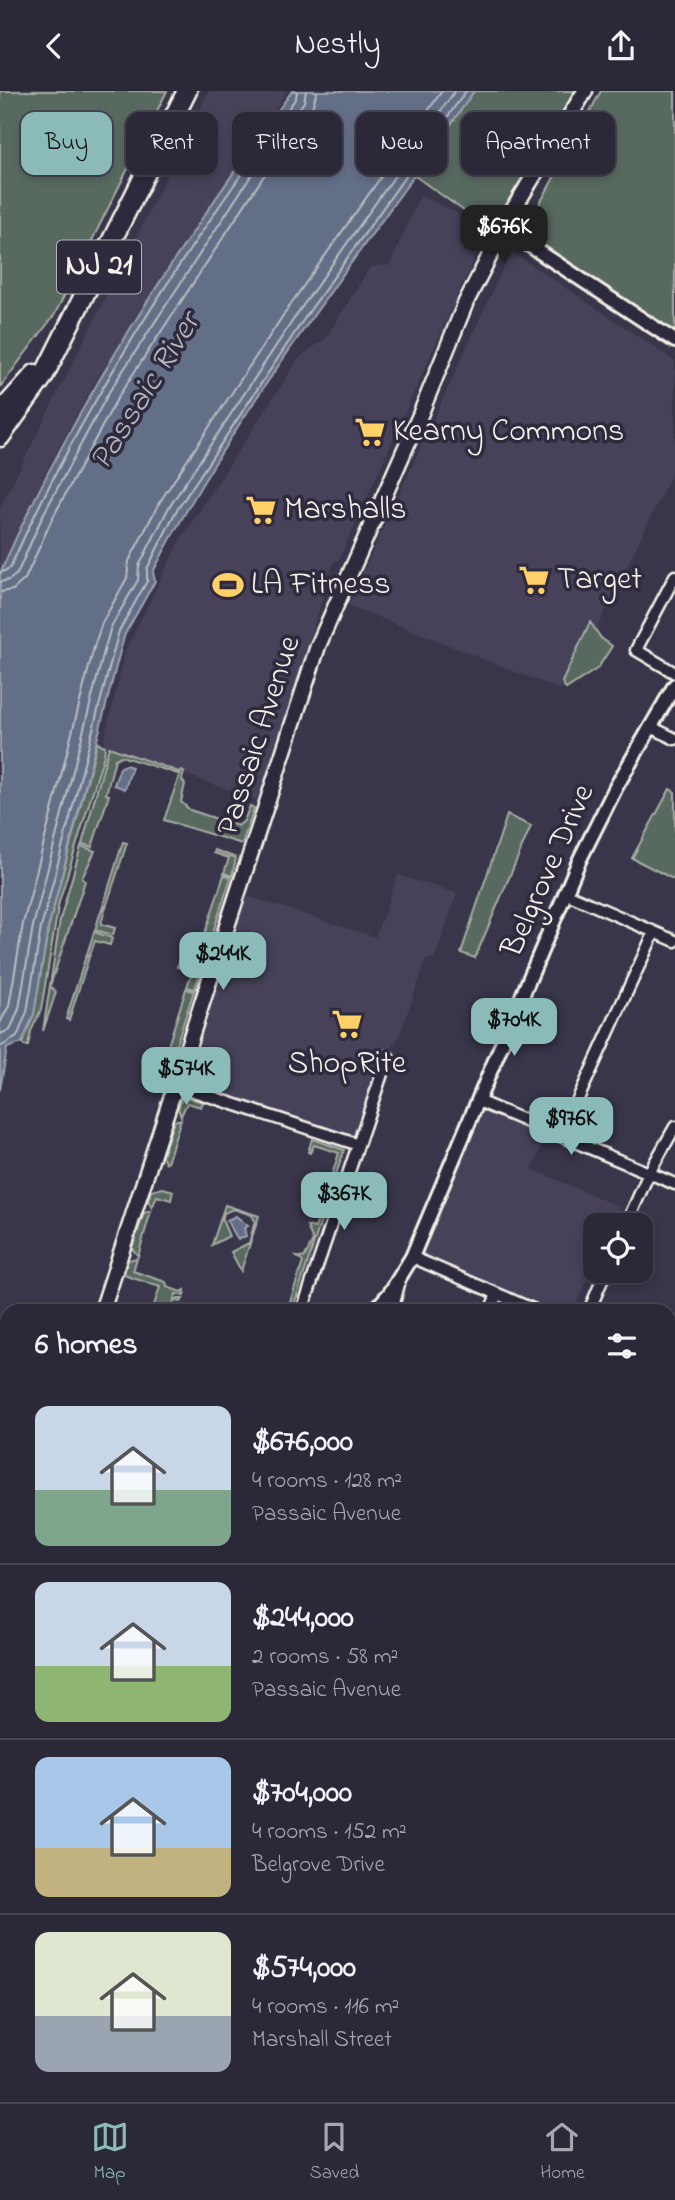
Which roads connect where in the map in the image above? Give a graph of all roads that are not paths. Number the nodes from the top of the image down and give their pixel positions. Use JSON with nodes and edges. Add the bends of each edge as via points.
{"nodes":[{"id":1,"x":187,"y":91,"type":"edge"},
{"id":2,"x":584,"y":91,"type":"edge"},
{"id":3,"x":503,"y":228,"type":"junction"},
{"id":4,"x":675,"y":341,"type":"edge"},
{"id":5,"x":2,"y":411,"type":"edge"},
{"id":6,"x":0,"y":437,"type":"edge"},
{"id":7,"x":675,"y":576,"type":"edge"},
{"id":8,"x":675,"y":673,"type":"edge"},
{"id":9,"x":675,"y":685,"type":"edge"},
{"id":10,"x":651,"y":727,"type":"junction"},
{"id":11,"x":675,"y":739,"type":"edge"},
{"id":12,"x":565,"y":893,"type":"junction"},
{"id":13,"x":654,"y":933,"type":"junction"},
{"id":14,"x":675,"y":941,"type":"edge"},
{"id":15,"x":388,"y":1056,"type":"dead end"},
{"id":16,"x":175,"y":1085,"type":"junction"},
{"id":17,"x":478,"y":1101,"type":"junction"},
{"id":18,"x":675,"y":1127,"type":"edge"},
{"id":19,"x":561,"y":1136,"type":"junction"},
{"id":20,"x":356,"y":1144,"type":"junction"},
{"id":21,"x":649,"y":1173,"type":"junction"},
{"id":22,"x":675,"y":1184,"type":"edge"},
{"id":23,"x":631,"y":1213,"type":"edge"},
{"id":24,"x":412,"y":1257,"type":"junction"},
{"id":25,"x":402,"y":1273,"type":"junction"},
{"id":26,"x":601,"y":1283,"type":"edge"},
{"id":27,"x":497,"y":1294,"type":"junction"},
{"id":28,"x":104,"y":1304,"type":"edge"},
{"id":29,"x":304,"y":1304,"type":"edge"},
{"id":30,"x":380,"y":1304,"type":"edge"},
{"id":31,"x":394,"y":1304,"type":"edge"},
{"id":32,"x":493,"y":1304,"type":"edge"},
{"id":33,"x":521,"y":1304,"type":"edge"},
{"id":34,"x":592,"y":1304,"type":"edge"}],
"edges":[{"from":1,"to":5,"type":"highway","number":"NJ 21","via":[[73,316],[50,354]]},
{"from":1,"to":6,"type":"highway","number":"NJ 21","via":[[43,377]]},
{"from":2,"to":3,"type":"main road","name":"Passaic Avenue"},
{"from":3,"to":4,"type":"street"},
{"from":3,"to":16,"type":"main road","name":"Passaic Avenue","via":[[466,302],[318,646]]},
{"from":7,"to":8,"type":"street","via":[[636,650]]},
{"from":9,"to":10,"type":"street","name":"Belgrove Drive"},
{"from":10,"to":11,"type":"street"},
{"from":10,"to":12,"type":"street","name":"Belgrove Drive"},
{"from":12,"to":13,"type":"street"},
{"from":12,"to":17,"type":"street","name":"Belgrove Drive"},
{"from":13,"to":14,"type":"street"},
{"from":13,"to":19,"type":"street"},
{"from":15,"to":20,"type":"street"},
{"from":16,"to":20,"type":"street"},
{"from":16,"to":28,"type":"main road","name":"Passaic Avenue"},
{"from":17,"to":19,"type":"street"},
{"from":17,"to":24,"type":"street","name":"Belgrove Drive"},
{"from":18,"to":21,"type":"street"},
{"from":19,"to":21,"type":"street"},
{"from":20,"to":29,"type":"street"},
{"from":21,"to":22,"type":"street"},
{"from":21,"to":23,"type":"street"},
{"from":24,"to":25,"type":"street","name":"Belgrove Drive"},
{"from":24,"to":27,"type":"street"},
{"from":25,"to":30,"type":"street","name":"Belgrove Drive"},
{"from":25,"to":31,"type":"street"},
{"from":26,"to":34,"type":"street"},
{"from":27,"to":32,"type":"street"},
{"from":27,"to":33,"type":"street"}]}
